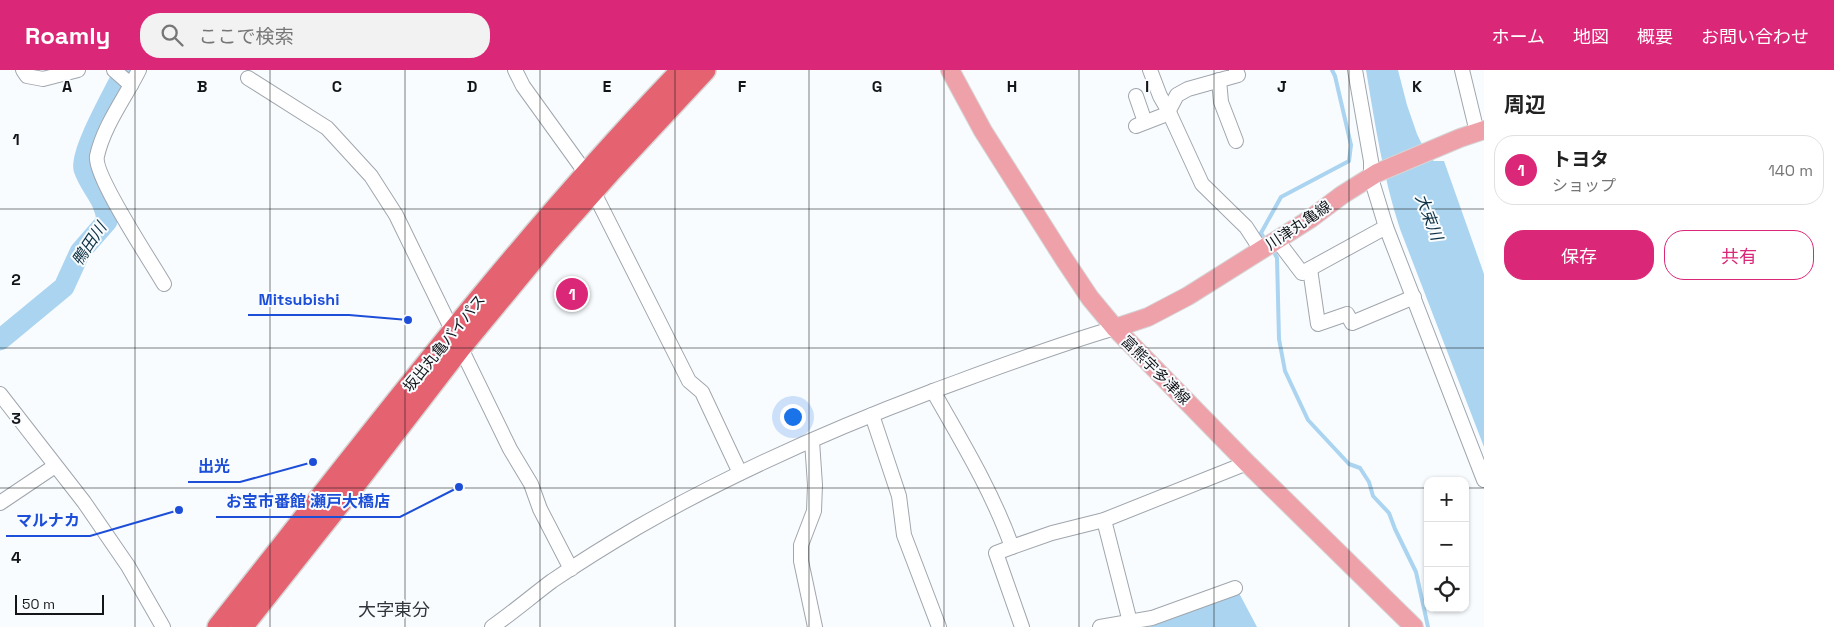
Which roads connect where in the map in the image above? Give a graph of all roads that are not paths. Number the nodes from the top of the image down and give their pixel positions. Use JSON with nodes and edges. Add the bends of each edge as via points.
{"nodes":[{"id":1,"x":23,"y":70,"type":"edge"},
{"id":2,"x":78,"y":70,"type":"edge"},
{"id":3,"x":114,"y":70,"type":"edge"},
{"id":4,"x":139,"y":70,"type":"edge"},
{"id":5,"x":515,"y":70,"type":"edge"},
{"id":6,"x":682,"y":70,"type":"edge"},
{"id":7,"x":705,"y":70,"type":"edge"},
{"id":8,"x":950,"y":70,"type":"edge"},
{"id":9,"x":1150,"y":70,"type":"edge"},
{"id":10,"x":1236,"y":70,"type":"edge"},
{"id":11,"x":1355,"y":70,"type":"edge"},
{"id":12,"x":1462,"y":70,"type":"edge"},
{"id":13,"x":248,"y":78,"type":"dead end"},
{"id":14,"x":1219,"y":80,"type":"junction"},
{"id":15,"x":131,"y":85,"type":"junction"},
{"id":16,"x":1136,"y":96,"type":"dead end"},
{"id":17,"x":1168,"y":110,"type":"junction"},
{"id":18,"x":1480,"y":131,"type":"edge"},
{"id":19,"x":1236,"y":141,"type":"dead end"},
{"id":20,"x":1374,"y":176,"type":"junction"},
{"id":21,"x":589,"y":183,"type":"junction"},
{"id":22,"x":1386,"y":227,"type":"junction"},
{"id":23,"x":1278,"y":240,"type":"junction"},
{"id":24,"x":1261,"y":250,"type":"junction"},
{"id":25,"x":1310,"y":269,"type":"junction"},
{"id":26,"x":164,"y":284,"type":"dead end"},
{"id":27,"x":1414,"y":296,"type":"junction"},
{"id":28,"x":1115,"y":328,"type":"junction"},
{"id":29,"x":457,"y":339,"type":"junction"},
{"id":30,"x":933,"y":391,"type":"junction"},
{"id":31,"x":0,"y":394,"type":"edge"},
{"id":32,"x":872,"y":415,"type":"junction"},
{"id":33,"x":812,"y":441,"type":"junction"},
{"id":34,"x":1247,"y":464,"type":"junction"},
{"id":35,"x":54,"y":466,"type":"junction"},
{"id":36,"x":740,"y":474,"type":"junction"},
{"id":37,"x":1484,"y":480,"type":"edge"},
{"id":38,"x":0,"y":503,"type":"edge"},
{"id":39,"x":1104,"y":520,"type":"junction"},
{"id":40,"x":1012,"y":547,"type":"junction"},
{"id":41,"x":571,"y":569,"type":"junction"},
{"id":42,"x":1235,"y":588,"type":"dead end"},
{"id":43,"x":1130,"y":622,"type":"junction"},
{"id":44,"x":163,"y":627,"type":"edge"},
{"id":45,"x":218,"y":627,"type":"edge"},
{"id":46,"x":242,"y":627,"type":"edge"},
{"id":47,"x":492,"y":627,"type":"edge"},
{"id":48,"x":815,"y":627,"type":"edge"},
{"id":49,"x":939,"y":627,"type":"edge"},
{"id":50,"x":1022,"y":627,"type":"edge"},
{"id":51,"x":1100,"y":627,"type":"edge"},
{"id":52,"x":1414,"y":627,"type":"edge"}],
"edges":[{"from":1,"to":2,"type":"street","via":[[27,76],[43,79]]},
{"from":3,"to":15,"type":"street"},
{"from":4,"to":15,"type":"street"},
{"from":5,"to":21,"type":"street"},
{"from":6,"to":21,"type":"highway","name":"坂出丸亀バイパス"},
{"from":7,"to":21,"type":"highway","name":"坂出丸亀バイパス"},
{"from":8,"to":28,"type":"main road","name":"富熊宇多津線","via":[[983,131],[1059,251],[1090,298]]},
{"from":9,"to":17,"type":"street"},
{"from":10,"to":14,"type":"street","via":[[1238,75]]},
{"from":11,"to":20,"type":"street"},
{"from":12,"to":18,"type":"street"},
{"from":13,"to":29,"type":"street","via":[[327,128],[371,176],[396,215]]},
{"from":14,"to":17,"type":"street","via":[[1177,95]]},
{"from":14,"to":19,"type":"street","via":[[1221,102]]},
{"from":15,"to":26,"type":"street","via":[[110,121],[96,158],[112,196]]},
{"from":16,"to":17,"type":"street","via":[[1141,124],[1167,114]]},
{"from":17,"to":24,"type":"street","via":[[1202,184],[1246,227]]},
{"from":18,"to":20,"type":"main road","name":"川津丸亀線"},
{"from":20,"to":22,"type":"street"},
{"from":20,"to":23,"type":"main road","name":"川津丸亀線"},
{"from":21,"to":29,"type":"highway","name":"坂出丸亀バイパス"},
{"from":21,"to":36,"type":"street","via":[[689,381],[702,392]]},
{"from":22,"to":25,"type":"street"},
{"from":22,"to":27,"type":"street"},
{"from":23,"to":24,"type":"main road","name":"川津丸亀線"},
{"from":23,"to":25,"type":"street","via":[[1302,274]]},
{"from":24,"to":28,"type":"main road","name":"川津丸亀線","via":[[1167,308]]},
{"from":25,"to":27,"type":"street","via":[[1318,324],[1347,314],[1352,322]]},
{"from":27,"to":37,"type":"street"},
{"from":28,"to":30,"type":"street"},
{"from":28,"to":34,"type":"main road","name":"富熊宇多津線"},
{"from":29,"to":41,"type":"street"},
{"from":29,"to":45,"type":"highway","name":"坂出丸亀バイパス"},
{"from":29,"to":46,"type":"highway","name":"坂出丸亀バイパス","via":[[360,478]]},
{"from":30,"to":32,"type":"street"},
{"from":30,"to":40,"type":"street","via":[[977,467]]},
{"from":31,"to":35,"type":"street"},
{"from":32,"to":33,"type":"street"},
{"from":32,"to":49,"type":"street","via":[[899,496],[904,535]]},
{"from":33,"to":36,"type":"street"},
{"from":33,"to":48,"type":"street","via":[[814,511],[801,545],[801,561]]},
{"from":34,"to":39,"type":"street"},
{"from":34,"to":52,"type":"main road","name":"富熊宇多津線"},
{"from":35,"to":38,"type":"street"},
{"from":35,"to":44,"type":"street","via":[[84,502],[128,566]]},
{"from":36,"to":41,"type":"street","via":[[637,528]]},
{"from":39,"to":40,"type":"street"},
{"from":39,"to":43,"type":"street"},
{"from":40,"to":50,"type":"street","via":[[996,553]]},
{"from":41,"to":47,"type":"street"},
{"from":42,"to":43,"type":"street","via":[[1152,618]]},
{"from":43,"to":51,"type":"street"}]}
